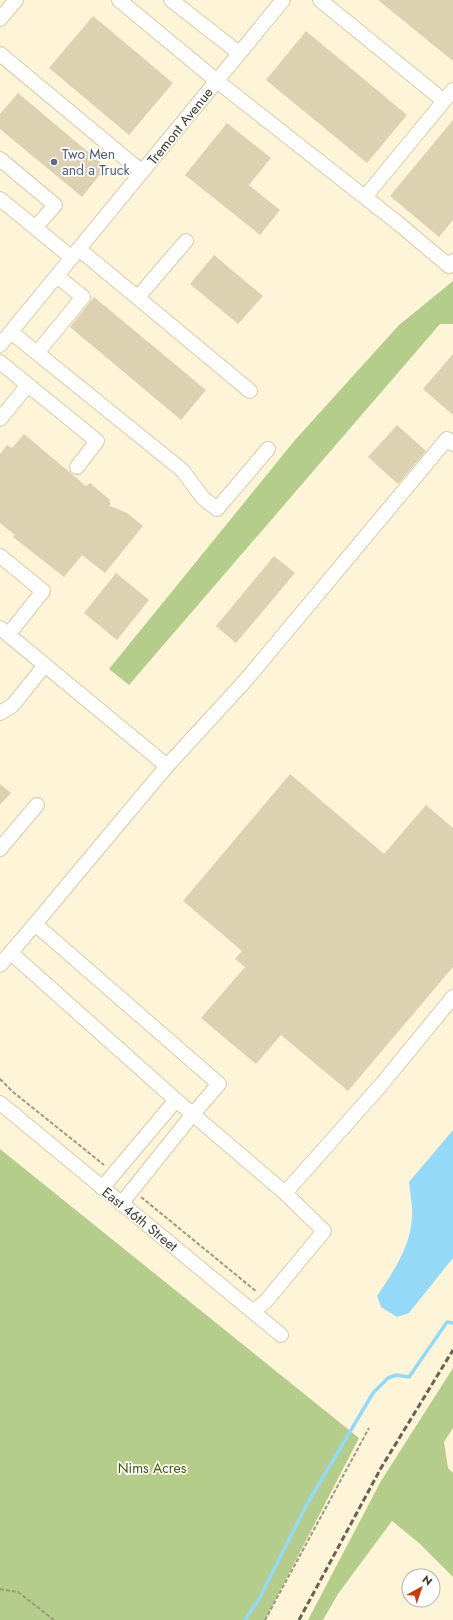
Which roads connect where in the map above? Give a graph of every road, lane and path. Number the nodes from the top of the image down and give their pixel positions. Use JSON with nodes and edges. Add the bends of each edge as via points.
{"nodes":[{"id":1,"x":16,"y":0,"type":"edge"},
{"id":2,"x":119,"y":0,"type":"edge"},
{"id":3,"x":171,"y":0,"type":"edge"},
{"id":4,"x":320,"y":0,"type":"edge"},
{"id":5,"x":276,"y":2,"type":"edge"},
{"id":6,"x":0,"y":19,"type":"edge"},
{"id":7,"x":239,"y":53,"type":"junction"},
{"id":8,"x":1,"y":57,"type":"edge"},
{"id":9,"x":217,"y":81,"type":"junction"},
{"id":10,"x":449,"y":95,"type":"edge"},
{"id":11,"x":0,"y":159,"type":"edge"},
{"id":12,"x":142,"y":172,"type":"junction"},
{"id":13,"x":365,"y":197,"type":"junction"},
{"id":14,"x":0,"y":199,"type":"edge"},
{"id":15,"x":35,"y":228,"type":"junction"},
{"id":16,"x":186,"y":240,"type":"dead end"},
{"id":17,"x":76,"y":253,"type":"junction"},
{"id":18,"x":453,"y":261,"type":"edge"},
{"id":19,"x":57,"y":276,"type":"junction"},
{"id":20,"x":138,"y":297,"type":"junction"},
{"id":21,"x":11,"y":332,"type":"junction"},
{"id":22,"x":0,"y":345,"type":"edge"},
{"id":23,"x":37,"y":353,"type":"junction"},
{"id":24,"x":0,"y":362,"type":"edge"},
{"id":25,"x":28,"y":384,"type":"junction"},
{"id":26,"x":250,"y":391,"type":"dead end"},
{"id":27,"x":0,"y":419,"type":"edge"},
{"id":28,"x":453,"y":444,"type":"edge"},
{"id":29,"x":268,"y":449,"type":"dead end"},
{"id":30,"x":77,"y":467,"type":"dead end"},
{"id":31,"x":0,"y":556,"type":"edge"},
{"id":32,"x":4,"y":631,"type":"edge"},
{"id":33,"x":45,"y":665,"type":"junction"},
{"id":34,"x":0,"y":713,"type":"edge"},
{"id":35,"x":167,"y":766,"type":"junction"},
{"id":36,"x":37,"y":805,"type":"dead end"},
{"id":37,"x":0,"y":849,"type":"edge"},
{"id":38,"x":36,"y":924,"type":"junction"},
{"id":39,"x":5,"y":954,"type":"edge"},
{"id":40,"x":453,"y":997,"type":"edge"},
{"id":41,"x":176,"y":1100,"type":"junction"},
{"id":42,"x":0,"y":1103,"type":"edge"},
{"id":43,"x":193,"y":1114,"type":"junction"},
{"id":44,"x":102,"y":1188,"type":"junction"},
{"id":45,"x":285,"y":1193,"type":"junction"},
{"id":46,"x":121,"y":1204,"type":"junction"},
{"id":47,"x":253,"y":1312,"type":"junction"},
{"id":48,"x":281,"y":1335,"type":"dead end"},
{"id":49,"x":369,"y":1428,"type":"dead end"},
{"id":50,"x":0,"y":1589,"type":"edge"},
{"id":51,"x":54,"y":1620,"type":"edge"},
{"id":52,"x":265,"y":1620,"type":"edge"}],
"edges":[{"from":1,"to":6,"type":"street"},
{"from":2,"to":9,"type":"street"},
{"from":3,"to":7,"type":"street"},
{"from":4,"to":10,"type":"street"},
{"from":5,"to":7,"type":"street","name":"Tremont Avenue"},
{"from":7,"to":9,"type":"street","name":"Tremont Avenue"},
{"from":8,"to":12,"type":"street"},
{"from":9,"to":12,"type":"street","name":"Tremont Avenue"},
{"from":9,"to":13,"type":"street"},
{"from":10,"to":13,"type":"street"},
{"from":11,"to":15,"type":"street","via":[[55,205]]},
{"from":12,"to":17,"type":"street","name":"Tremont Avenue"},
{"from":13,"to":18,"type":"street","via":[[449,266]]},
{"from":14,"to":15,"type":"street"},
{"from":15,"to":17,"type":"street"},
{"from":16,"to":20,"type":"street"},
{"from":17,"to":19,"type":"street","name":"Tremont Avenue"},
{"from":17,"to":20,"type":"street"},
{"from":19,"to":21,"type":"street","name":"Tremont Avenue"},
{"from":19,"to":23,"type":"street","via":[[83,297]]},
{"from":20,"to":26,"type":"street"},
{"from":21,"to":22,"type":"street","name":"Tremont Avenue"},
{"from":21,"to":23,"type":"street"},
{"from":23,"to":29,"type":"street","via":[[182,470],[203,498],[217,509]]},
{"from":24,"to":25,"type":"street"},
{"from":25,"to":27,"type":"street"},
{"from":25,"to":30,"type":"street","via":[[97,441]]},
{"from":28,"to":35,"type":"street","via":[[447,439],[245,681]]},
{"from":31,"to":32,"type":"street","via":[[43,591]]},
{"from":32,"to":33,"type":"street"},
{"from":33,"to":34,"type":"street","via":[[13,705]]},
{"from":33,"to":35,"type":"street"},
{"from":35,"to":38,"type":"street"},
{"from":36,"to":37,"type":"street"},
{"from":38,"to":39,"type":"street"},
{"from":38,"to":43,"type":"street","via":[[219,1084]]},
{"from":39,"to":41,"type":"street"},
{"from":40,"to":45,"type":"street","via":[[381,1085]]},
{"from":41,"to":43,"type":"street"},
{"from":41,"to":44,"type":"street"},
{"from":42,"to":44,"type":"street","name":"East 46th Street"},
{"from":43,"to":45,"type":"street"},
{"from":43,"to":46,"type":"street"},
{"from":44,"to":46,"type":"street","name":"East 46th Street"},
{"from":45,"to":47,"type":"street","via":[[324,1231],[267,1300]]},
{"from":46,"to":47,"type":"street","name":"East 46th Street"},
{"from":47,"to":48,"type":"street","name":"East 46th Street"},
{"from":49,"to":52,"type":"path"},
{"from":50,"to":51,"type":"path","via":[[18,1592]]}]}
